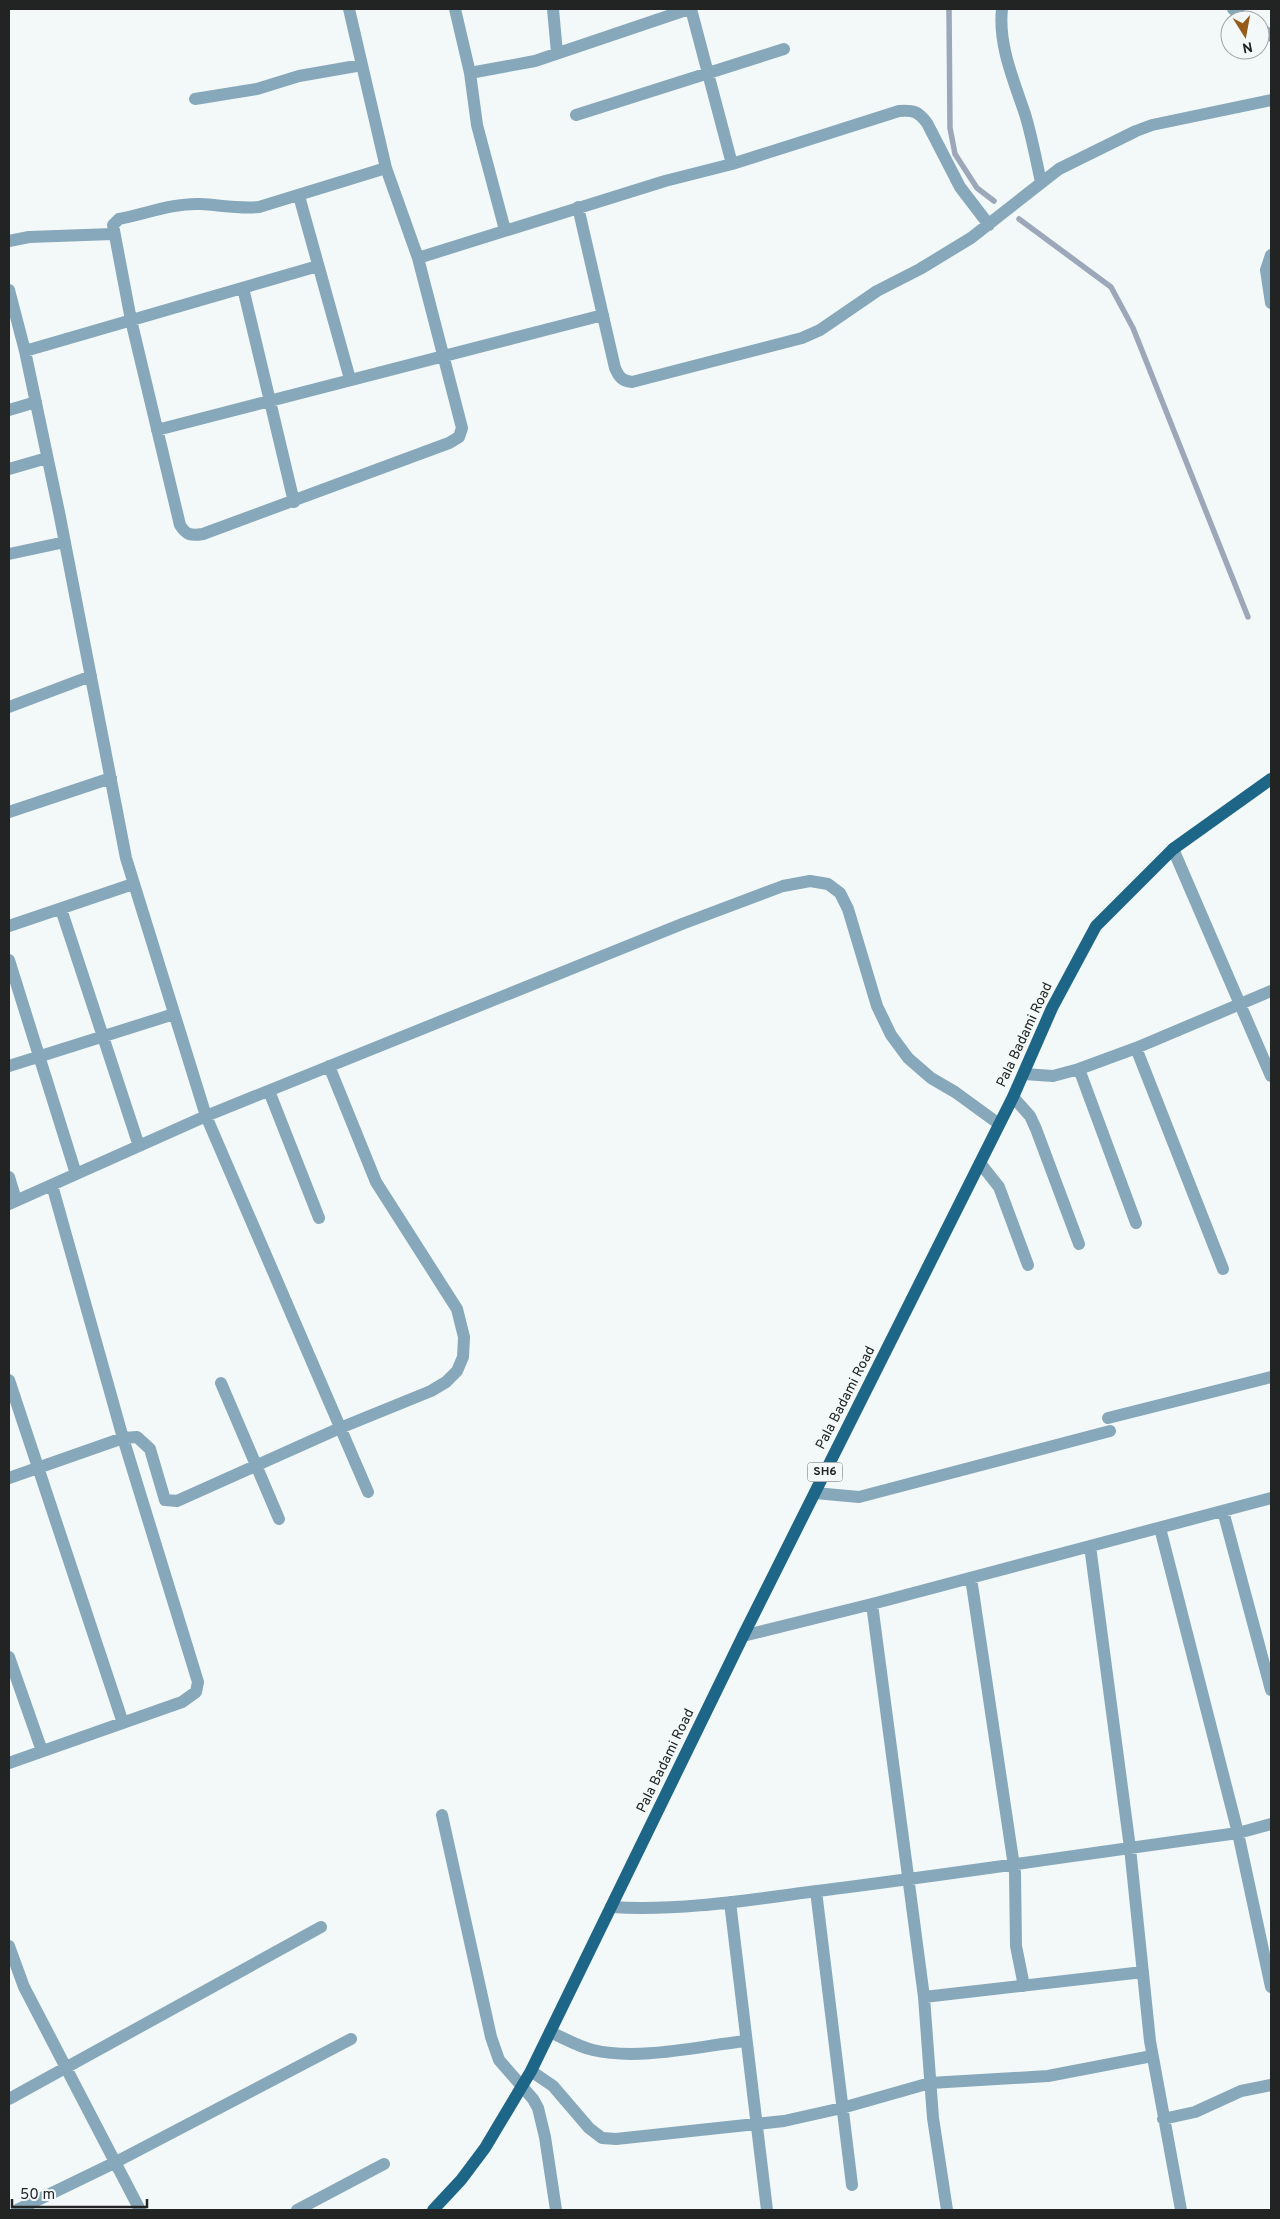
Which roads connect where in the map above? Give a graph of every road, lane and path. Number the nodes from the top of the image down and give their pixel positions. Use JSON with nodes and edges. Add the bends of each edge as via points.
{"nodes":[{"id":1,"x":349,"y":9,"type":"edge"},
{"id":2,"x":455,"y":9,"type":"edge"},
{"id":3,"x":553,"y":9,"type":"edge"},
{"id":4,"x":690,"y":9,"type":"edge"},
{"id":5,"x":1002,"y":9,"type":"edge"},
{"id":6,"x":784,"y":49,"type":"dead end"},
{"id":7,"x":557,"y":54,"type":"junction"},
{"id":8,"x":362,"y":65,"type":"junction"},
{"id":9,"x":470,"y":72,"type":"junction"},
{"id":10,"x":710,"y":74,"type":"junction"},
{"id":11,"x":195,"y":99,"type":"dead end"},
{"id":12,"x":1271,"y":100,"type":"edge"},
{"id":13,"x":576,"y":115,"type":"dead end"},
{"id":14,"x":732,"y":164,"type":"junction"},
{"id":15,"x":386,"y":168,"type":"junction"},
{"id":16,"x":1041,"y":182,"type":"junction"},
{"id":17,"x":299,"y":196,"type":"junction"},
{"id":18,"x":578,"y":208,"type":"junction"},
{"id":19,"x":989,"y":225,"type":"junction"},
{"id":20,"x":504,"y":230,"type":"junction"},
{"id":21,"x":113,"y":234,"type":"junction"},
{"id":22,"x":9,"y":242,"type":"edge"},
{"id":23,"x":1271,"y":255,"type":"edge"},
{"id":24,"x":418,"y":258,"type":"junction"},
{"id":25,"x":318,"y":266,"type":"junction"},
{"id":26,"x":243,"y":288,"type":"junction"},
{"id":27,"x":9,"y":290,"type":"edge"},
{"id":28,"x":1271,"y":303,"type":"edge"},
{"id":29,"x":603,"y":315,"type":"junction"},
{"id":30,"x":130,"y":320,"type":"junction"},
{"id":31,"x":25,"y":351,"type":"junction"},
{"id":32,"x":444,"y":355,"type":"junction"},
{"id":33,"x":350,"y":379,"type":"junction"},
{"id":34,"x":271,"y":400,"type":"junction"},
{"id":35,"x":36,"y":402,"type":"junction"},
{"id":36,"x":9,"y":410,"type":"edge"},
{"id":37,"x":157,"y":430,"type":"junction"},
{"id":38,"x":47,"y":458,"type":"junction"},
{"id":39,"x":9,"y":469,"type":"edge"},
{"id":40,"x":294,"y":502,"type":"junction"},
{"id":41,"x":65,"y":542,"type":"junction"},
{"id":42,"x":9,"y":554,"type":"edge"},
{"id":43,"x":91,"y":676,"type":"junction"},
{"id":44,"x":9,"y":707,"type":"edge"},
{"id":45,"x":111,"y":778,"type":"junction"},
{"id":46,"x":1271,"y":779,"type":"edge"},
{"id":47,"x":9,"y":812,"type":"edge"},
{"id":48,"x":1173,"y":849,"type":"junction"},
{"id":49,"x":133,"y":884,"type":"junction"},
{"id":50,"x":61,"y":909,"type":"junction"},
{"id":51,"x":9,"y":926,"type":"edge"},
{"id":52,"x":9,"y":960,"type":"edge"},
{"id":53,"x":1271,"y":991,"type":"edge"},
{"id":54,"x":1240,"y":1005,"type":"junction"},
{"id":55,"x":174,"y":1014,"type":"junction"},
{"id":56,"x":102,"y":1036,"type":"junction"},
{"id":57,"x":1136,"y":1048,"type":"junction"},
{"id":58,"x":39,"y":1056,"type":"junction"},
{"id":59,"x":9,"y":1066,"type":"edge"},
{"id":60,"x":328,"y":1066,"type":"junction"},
{"id":61,"x":1079,"y":1069,"type":"junction"},
{"id":62,"x":1024,"y":1074,"type":"junction"},
{"id":63,"x":1271,"y":1076,"type":"edge"},
{"id":64,"x":268,"y":1091,"type":"junction"},
{"id":65,"x":1013,"y":1097,"type":"junction"},
{"id":66,"x":206,"y":1116,"type":"junction"},
{"id":67,"x":999,"y":1124,"type":"junction"},
{"id":68,"x":139,"y":1146,"type":"junction"},
{"id":69,"x":980,"y":1163,"type":"junction"},
{"id":70,"x":76,"y":1174,"type":"junction"},
{"id":71,"x":9,"y":1177,"type":"edge"},
{"id":72,"x":52,"y":1185,"type":"junction"},
{"id":73,"x":12,"y":1202,"type":"edge"},
{"id":74,"x":319,"y":1218,"type":"dead end"},
{"id":75,"x":1136,"y":1223,"type":"dead end"},
{"id":76,"x":1080,"y":1244,"type":"dead end"},
{"id":77,"x":1028,"y":1265,"type":"dead end"},
{"id":78,"x":1223,"y":1269,"type":"dead end"},
{"id":79,"x":1271,"y":1377,"type":"edge"},
{"id":80,"x":9,"y":1380,"type":"edge"},
{"id":81,"x":221,"y":1383,"type":"dead end"},
{"id":82,"x":340,"y":1428,"type":"junction"},
{"id":83,"x":122,"y":1438,"type":"junction"},
{"id":84,"x":257,"y":1465,"type":"junction"},
{"id":85,"x":37,"y":1468,"type":"junction"},
{"id":86,"x":9,"y":1478,"type":"edge"},
{"id":87,"x":368,"y":1492,"type":"dead end"},
{"id":88,"x":815,"y":1492,"type":"junction"},
{"id":89,"x":1271,"y":1498,"type":"edge"},
{"id":90,"x":1223,"y":1511,"type":"junction"},
{"id":91,"x":279,"y":1519,"type":"dead end"},
{"id":92,"x":1160,"y":1528,"type":"junction"},
{"id":93,"x":1090,"y":1546,"type":"junction"},
{"id":94,"x":971,"y":1578,"type":"junction"},
{"id":95,"x":872,"y":1604,"type":"junction"},
{"id":96,"x":744,"y":1636,"type":"junction"},
{"id":97,"x":9,"y":1657,"type":"edge"},
{"id":98,"x":1271,"y":1690,"type":"edge"},
{"id":99,"x":123,"y":1723,"type":"junction"},
{"id":100,"x":42,"y":1751,"type":"junction"},
{"id":101,"x":9,"y":1763,"type":"edge"},
{"id":102,"x":442,"y":1814,"type":"dead end"},
{"id":103,"x":1271,"y":1824,"type":"edge"},
{"id":104,"x":1238,"y":1832,"type":"junction"},
{"id":105,"x":1130,"y":1848,"type":"junction"},
{"id":106,"x":1012,"y":1865,"type":"junction"},
{"id":107,"x":907,"y":1879,"type":"junction"},
{"id":108,"x":816,"y":1891,"type":"junction"},
{"id":109,"x":730,"y":1902,"type":"junction"},
{"id":110,"x":611,"y":1908,"type":"junction"},
{"id":111,"x":322,"y":1927,"type":"dead end"},
{"id":112,"x":9,"y":1946,"type":"edge"},
{"id":113,"x":1143,"y":1972,"type":"junction"},
{"id":114,"x":1024,"y":1986,"type":"junction"},
{"id":115,"x":1271,"y":1987,"type":"edge"},
{"id":116,"x":924,"y":1997,"type":"junction"},
{"id":117,"x":550,"y":2032,"type":"junction"},
{"id":118,"x":351,"y":2039,"type":"dead end"},
{"id":119,"x":746,"y":2040,"type":"junction"},
{"id":120,"x":1152,"y":2056,"type":"junction"},
{"id":121,"x":65,"y":2069,"type":"junction"},
{"id":122,"x":531,"y":2071,"type":"junction"},
{"id":123,"x":930,"y":2083,"type":"junction"},
{"id":124,"x":1271,"y":2084,"type":"edge"},
{"id":125,"x":522,"y":2088,"type":"junction"},
{"id":126,"x":9,"y":2099,"type":"edge"},
{"id":127,"x":842,"y":2108,"type":"junction"},
{"id":128,"x":1163,"y":2119,"type":"junction"},
{"id":129,"x":757,"y":2124,"type":"junction"},
{"id":130,"x":114,"y":2163,"type":"junction"},
{"id":131,"x":384,"y":2164,"type":"dead end"},
{"id":132,"x":852,"y":2185,"type":"dead end"},
{"id":133,"x":17,"y":2210,"type":"edge"},
{"id":134,"x":140,"y":2210,"type":"edge"},
{"id":135,"x":297,"y":2210,"type":"edge"},
{"id":136,"x":433,"y":2210,"type":"edge"},
{"id":137,"x":556,"y":2210,"type":"edge"},
{"id":138,"x":767,"y":2210,"type":"edge"},
{"id":139,"x":947,"y":2210,"type":"edge"},
{"id":140,"x":1181,"y":2210,"type":"edge"}],
"edges":[{"from":1,"to":8,"type":"street"},
{"from":2,"to":9,"type":"street"},
{"from":3,"to":7,"type":"street"},
{"from":4,"to":7,"type":"street"},
{"from":4,"to":10,"type":"street"},
{"from":5,"to":16,"type":"street","via":[[1003,40]]},
{"from":6,"to":10,"type":"street"},
{"from":7,"to":9,"type":"street"},
{"from":8,"to":11,"type":"street"},
{"from":8,"to":15,"type":"street"},
{"from":9,"to":20,"type":"street","via":[[477,125]]},
{"from":10,"to":13,"type":"street"},
{"from":10,"to":14,"type":"street"},
{"from":12,"to":16,"type":"street","via":[[1136,130],[1059,169]]},
{"from":14,"to":18,"type":"street","via":[[665,180]]},
{"from":14,"to":19,"type":"street","via":[[899,111],[912,110],[920,113],[927,123],[960,187]]},
{"from":15,"to":17,"type":"street"},
{"from":15,"to":24,"type":"street"},
{"from":16,"to":19,"type":"street"},
{"from":17,"to":21,"type":"street","via":[[242,209],[184,205],[119,219],[113,225]]},
{"from":17,"to":25,"type":"street"},
{"from":18,"to":20,"type":"street"},
{"from":18,"to":29,"type":"street"},
{"from":19,"to":29,"type":"street","via":[[802,338],[632,382],[618,377]]},
{"from":20,"to":24,"type":"street"},
{"from":21,"to":22,"type":"street"},
{"from":21,"to":30,"type":"street"},
{"from":23,"to":28,"type":"street","via":[[1266,270]]},
{"from":24,"to":32,"type":"street"},
{"from":25,"to":26,"type":"street"},
{"from":25,"to":33,"type":"street"},
{"from":26,"to":30,"type":"street"},
{"from":26,"to":34,"type":"street"},
{"from":27,"to":31,"type":"street"},
{"from":29,"to":32,"type":"street"},
{"from":30,"to":31,"type":"street"},
{"from":30,"to":37,"type":"street"},
{"from":31,"to":35,"type":"street"},
{"from":32,"to":33,"type":"street"},
{"from":32,"to":40,"type":"street","via":[[460,415],[462,428],[459,437]]},
{"from":33,"to":34,"type":"street"},
{"from":34,"to":37,"type":"street"},
{"from":34,"to":40,"type":"street"},
{"from":35,"to":36,"type":"street"},
{"from":35,"to":38,"type":"street"},
{"from":37,"to":40,"type":"street","via":[[184,533],[192,536],[203,534]]},
{"from":38,"to":39,"type":"street"},
{"from":38,"to":41,"type":"street"},
{"from":41,"to":42,"type":"street"},
{"from":41,"to":43,"type":"street"},
{"from":43,"to":44,"type":"street"},
{"from":43,"to":45,"type":"street"},
{"from":45,"to":47,"type":"street"},
{"from":45,"to":49,"type":"street"},
{"from":46,"to":48,"type":"main road","name":"Pala Badami Road","number":"SH6"},
{"from":48,"to":54,"type":"street"},
{"from":48,"to":62,"type":"main road","name":"Pala Badami Road","number":"SH6","via":[[1096,926],[1052,1008]]},
{"from":49,"to":50,"type":"street"},
{"from":49,"to":55,"type":"street"},
{"from":50,"to":51,"type":"street"},
{"from":50,"to":56,"type":"street"},
{"from":52,"to":58,"type":"street"},
{"from":53,"to":54,"type":"street"},
{"from":54,"to":57,"type":"street"},
{"from":54,"to":63,"type":"street"},
{"from":55,"to":56,"type":"street"},
{"from":55,"to":66,"type":"street"},
{"from":56,"to":58,"type":"street"},
{"from":56,"to":68,"type":"street"},
{"from":57,"to":61,"type":"street"},
{"from":57,"to":78,"type":"street"},
{"from":58,"to":59,"type":"street"},
{"from":58,"to":70,"type":"street"},
{"from":60,"to":64,"type":"street"},
{"from":60,"to":67,"type":"street","via":[[682,924],[783,886],[810,881],[828,884],[840,893],[878,1006],[891,1035],[908,1058],[931,1078]]},
{"from":60,"to":82,"type":"street","via":[[376,1182],[457,1309],[464,1337],[463,1357],[457,1371],[446,1382]]},
{"from":61,"to":62,"type":"street","via":[[1053,1076]]},
{"from":61,"to":75,"type":"street"},
{"from":62,"to":65,"type":"main road","name":"Pala Badami Road","number":"SH6"},
{"from":64,"to":66,"type":"street"},
{"from":64,"to":74,"type":"street"},
{"from":65,"to":67,"type":"main road","name":"Pala Badami Road","number":"SH6"},
{"from":65,"to":76,"type":"street","via":[[1030,1116],[1036,1129]]},
{"from":66,"to":68,"type":"street"},
{"from":66,"to":82,"type":"street"},
{"from":67,"to":69,"type":"main road","name":"Pala Badami Road","number":"SH6"},
{"from":68,"to":70,"type":"street"},
{"from":69,"to":77,"type":"street","via":[[999,1187]]},
{"from":69,"to":88,"type":"main road","name":"Pala Badami Road","number":"SH6"},
{"from":70,"to":72,"type":"street"},
{"from":71,"to":73,"type":"street"},
{"from":72,"to":73,"type":"street"},
{"from":72,"to":83,"type":"street"},
{"from":79,"to":88,"type":"street","via":[[859,1497]]},
{"from":80,"to":85,"type":"street"},
{"from":81,"to":84,"type":"street"},
{"from":82,"to":84,"type":"street"},
{"from":82,"to":87,"type":"street"},
{"from":83,"to":84,"type":"street","via":[[137,1437],[145,1442],[154,1457],[165,1500],[171,1502]]},
{"from":83,"to":85,"type":"street"},
{"from":83,"to":99,"type":"street","via":[[198,1682],[196,1692],[190,1698]]},
{"from":84,"to":91,"type":"street"},
{"from":85,"to":86,"type":"street"},
{"from":85,"to":99,"type":"street"},
{"from":88,"to":96,"type":"main road","name":"Pala Badami Road","number":"SH6"},
{"from":89,"to":90,"type":"street"},
{"from":90,"to":92,"type":"street"},
{"from":90,"to":98,"type":"street"},
{"from":92,"to":93,"type":"street"},
{"from":92,"to":104,"type":"street"},
{"from":93,"to":94,"type":"street"},
{"from":93,"to":105,"type":"street"},
{"from":94,"to":95,"type":"street"},
{"from":94,"to":106,"type":"street"},
{"from":95,"to":96,"type":"street"},
{"from":95,"to":107,"type":"street"},
{"from":96,"to":110,"type":"main road","name":"Pala Badami Road","number":"SH6"},
{"from":97,"to":100,"type":"street"},
{"from":99,"to":100,"type":"street"},
{"from":100,"to":101,"type":"street"},
{"from":102,"to":125,"type":"street","via":[[491,2037],[499,2060]]},
{"from":103,"to":104,"type":"street"},
{"from":104,"to":105,"type":"street"},
{"from":104,"to":115,"type":"street"},
{"from":105,"to":106,"type":"street"},
{"from":105,"to":113,"type":"street"},
{"from":106,"to":107,"type":"street"},
{"from":106,"to":114,"type":"street","via":[[1015,1873],[1016,1946]]},
{"from":107,"to":108,"type":"street"},
{"from":107,"to":116,"type":"street"},
{"from":108,"to":109,"type":"street"},
{"from":108,"to":127,"type":"street"},
{"from":109,"to":110,"type":"street","via":[[664,1909]]},
{"from":109,"to":119,"type":"street"},
{"from":110,"to":117,"type":"main road","name":"Pala Badami Road","number":"SH6"},
{"from":111,"to":121,"type":"street"},
{"from":112,"to":121,"type":"street","via":[[24,1987]]},
{"from":113,"to":114,"type":"street"},
{"from":113,"to":120,"type":"street"},
{"from":114,"to":116,"type":"street"},
{"from":116,"to":123,"type":"street"},
{"from":117,"to":119,"type":"street","via":[[590,2050],[609,2053],[661,2051]]},
{"from":117,"to":122,"type":"main road","name":"Pala Badami Road","number":"SH6"},
{"from":118,"to":130,"type":"street"},
{"from":119,"to":129,"type":"street"},
{"from":120,"to":123,"type":"street","via":[[1048,2076]]},
{"from":120,"to":128,"type":"street"},
{"from":121,"to":126,"type":"street"},
{"from":121,"to":130,"type":"street"},
{"from":122,"to":125,"type":"main road","name":"Pala Badami Road","number":"SH6"},
{"from":122,"to":129,"type":"street","via":[[553,2086],[589,2128],[602,2138]]},
{"from":123,"to":127,"type":"street"},
{"from":123,"to":139,"type":"street"},
{"from":124,"to":128,"type":"street","via":[[1241,2091],[1195,2112]]},
{"from":125,"to":136,"type":"main road","name":"Pala Badami Road","number":"SH6","via":[[486,2148]]},
{"from":125,"to":137,"type":"street","via":[[533,2099],[542,2121]]},
{"from":127,"to":129,"type":"street","via":[[808,2118]]},
{"from":127,"to":132,"type":"street"},
{"from":128,"to":140,"type":"street"},
{"from":129,"to":138,"type":"street"},
{"from":130,"to":133,"type":"street"},
{"from":130,"to":134,"type":"street"},
{"from":131,"to":135,"type":"street"}]}
